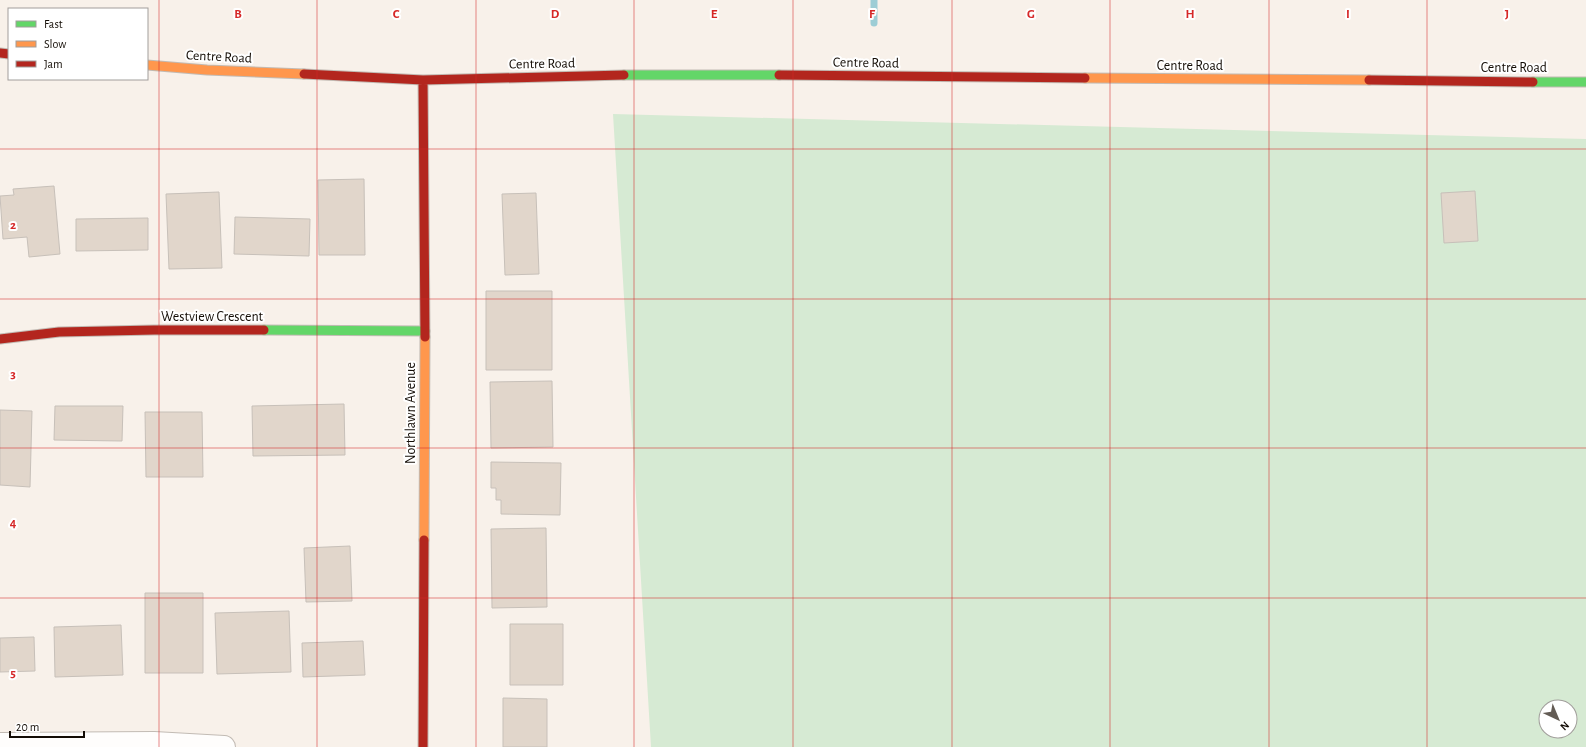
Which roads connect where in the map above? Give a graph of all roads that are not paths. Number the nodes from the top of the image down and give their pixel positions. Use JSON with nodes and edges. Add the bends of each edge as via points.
{"nodes":[{"id":1,"x":148,"y":65,"type":"edge"},
{"id":2,"x":423,"y":80,"type":"junction"},
{"id":3,"x":1586,"y":82,"type":"edge"},
{"id":4,"x":424,"y":331,"type":"junction"},
{"id":5,"x":0,"y":339,"type":"edge"},
{"id":6,"x":0,"y":744,"type":"edge"},
{"id":7,"x":224,"y":747,"type":"edge"},
{"id":8,"x":423,"y":747,"type":"edge"}],
"edges":[{"from":1,"to":2,"type":"main road","name":"Centre Road"},
{"from":2,"to":3,"type":"main road","name":"Centre Road","via":[[664,74]]},
{"from":2,"to":4,"type":"main road","name":"Northlawn Avenue"},
{"from":4,"to":5,"type":"main road","name":"Westview Crescent","via":[[146,330],[59,332]]},
{"from":4,"to":8,"type":"main road","name":"Northlawn Avenue"},
{"from":6,"to":7,"type":"street","via":[[154,743]]}]}
